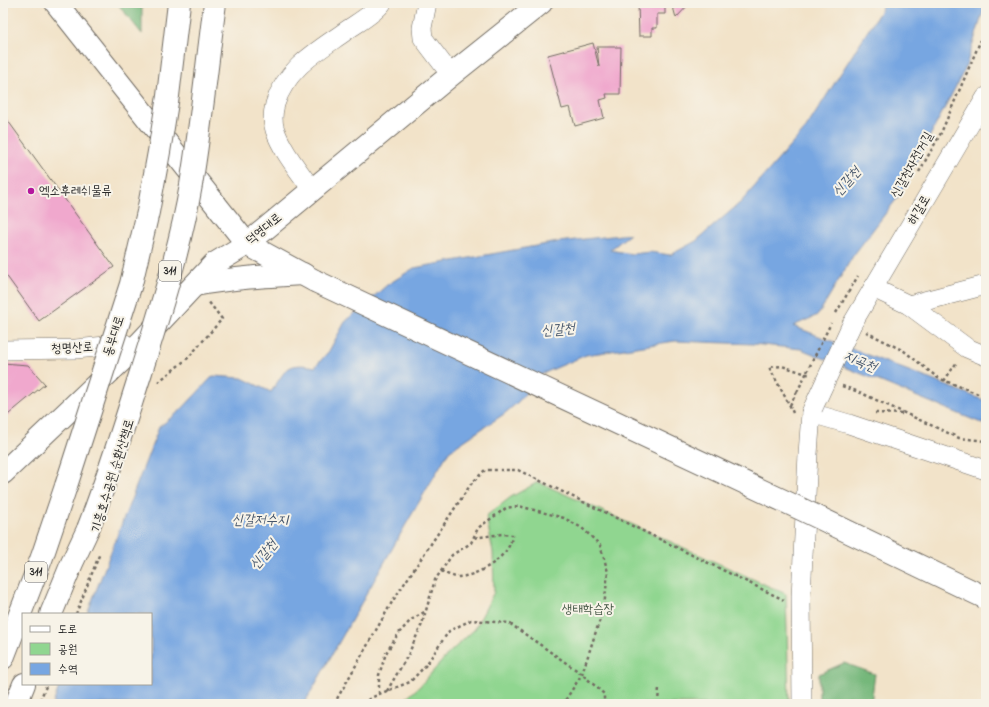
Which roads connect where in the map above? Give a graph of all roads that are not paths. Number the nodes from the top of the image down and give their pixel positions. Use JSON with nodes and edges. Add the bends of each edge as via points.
{"nodes":[{"id":1,"x":56,"y":3,"type":"edge"},
{"id":2,"x":179,"y":3,"type":"edge"},
{"id":3,"x":214,"y":3,"type":"edge"},
{"id":4,"x":382,"y":3,"type":"edge"},
{"id":5,"x":427,"y":3,"type":"edge"},
{"id":6,"x":541,"y":3,"type":"edge"},
{"id":7,"x":451,"y":75,"type":"junction"},
{"id":8,"x":986,"y":96,"type":"edge"},
{"id":9,"x":312,"y":190,"type":"junction"},
{"id":10,"x":247,"y":244,"type":"junction"},
{"id":11,"x":309,"y":278,"type":"junction"},
{"id":12,"x":195,"y":285,"type":"junction"},
{"id":13,"x":986,"y":285,"type":"edge"},
{"id":14,"x":873,"y":288,"type":"junction"},
{"id":15,"x":909,"y":305,"type":"junction"},
{"id":16,"x":140,"y":342,"type":"junction"},
{"id":17,"x":3,"y":350,"type":"edge"},
{"id":18,"x":986,"y":356,"type":"edge"},
{"id":19,"x":812,"y":410,"type":"junction"},
{"id":20,"x":986,"y":470,"type":"edge"},
{"id":21,"x":3,"y":473,"type":"edge"},
{"id":22,"x":985,"y":597,"type":"edge"},
{"id":23,"x":50,"y":613,"type":"edge"},
{"id":24,"x":3,"y":658,"type":"edge"},
{"id":25,"x":24,"y":685,"type":"edge"},
{"id":26,"x":16,"y":704,"type":"edge"},
{"id":27,"x":802,"y":704,"type":"edge"}],
"edges":[{"from":1,"to":10,"type":"main road"},
{"from":2,"to":24,"type":"main road","name":"동부대로","number":"311","bridge":true,"via":[[159,152],[131,284],[42,557]]},
{"from":3,"to":23,"type":"main road","number":"311","bridge":true,"via":[[191,186],[184,221],[159,312],[105,486]]},
{"from":4,"to":9,"type":"street","via":[[302,62],[284,83],[277,99],[273,120],[275,130]]},
{"from":5,"to":7,"type":"street","via":[[422,28],[423,38]]},
{"from":6,"to":7,"type":"main road","name":"덕영대로"},
{"from":7,"to":9,"type":"main road","name":"덕영대로"},
{"from":8,"to":14,"type":"street","name":"하갈로"},
{"from":9,"to":10,"type":"main road","name":"덕영대로"},
{"from":10,"to":11,"type":"main road"},
{"from":10,"to":12,"type":"main road","name":"덕영대로","via":[[214,264]]},
{"from":11,"to":12,"type":"main road","via":[[253,277]]},
{"from":11,"to":22,"type":"main road","bridge":true},
{"from":12,"to":16,"type":"main road","name":"덕영대로"},
{"from":13,"to":15,"type":"street"},
{"from":14,"to":15,"type":"street"},
{"from":14,"to":19,"type":"street","name":"하갈로","bridge":true,"via":[[852,324]]},
{"from":15,"to":18,"type":"street","via":[[967,348]]},
{"from":16,"to":17,"type":"street","name":"청명산로","via":[[76,349]]},
{"from":16,"to":21,"type":"main road","name":"덕영대로"},
{"from":19,"to":20,"type":"street"},
{"from":19,"to":27,"type":"street","via":[[801,597]]},
{"from":25,"to":26,"type":"main road"}]}
